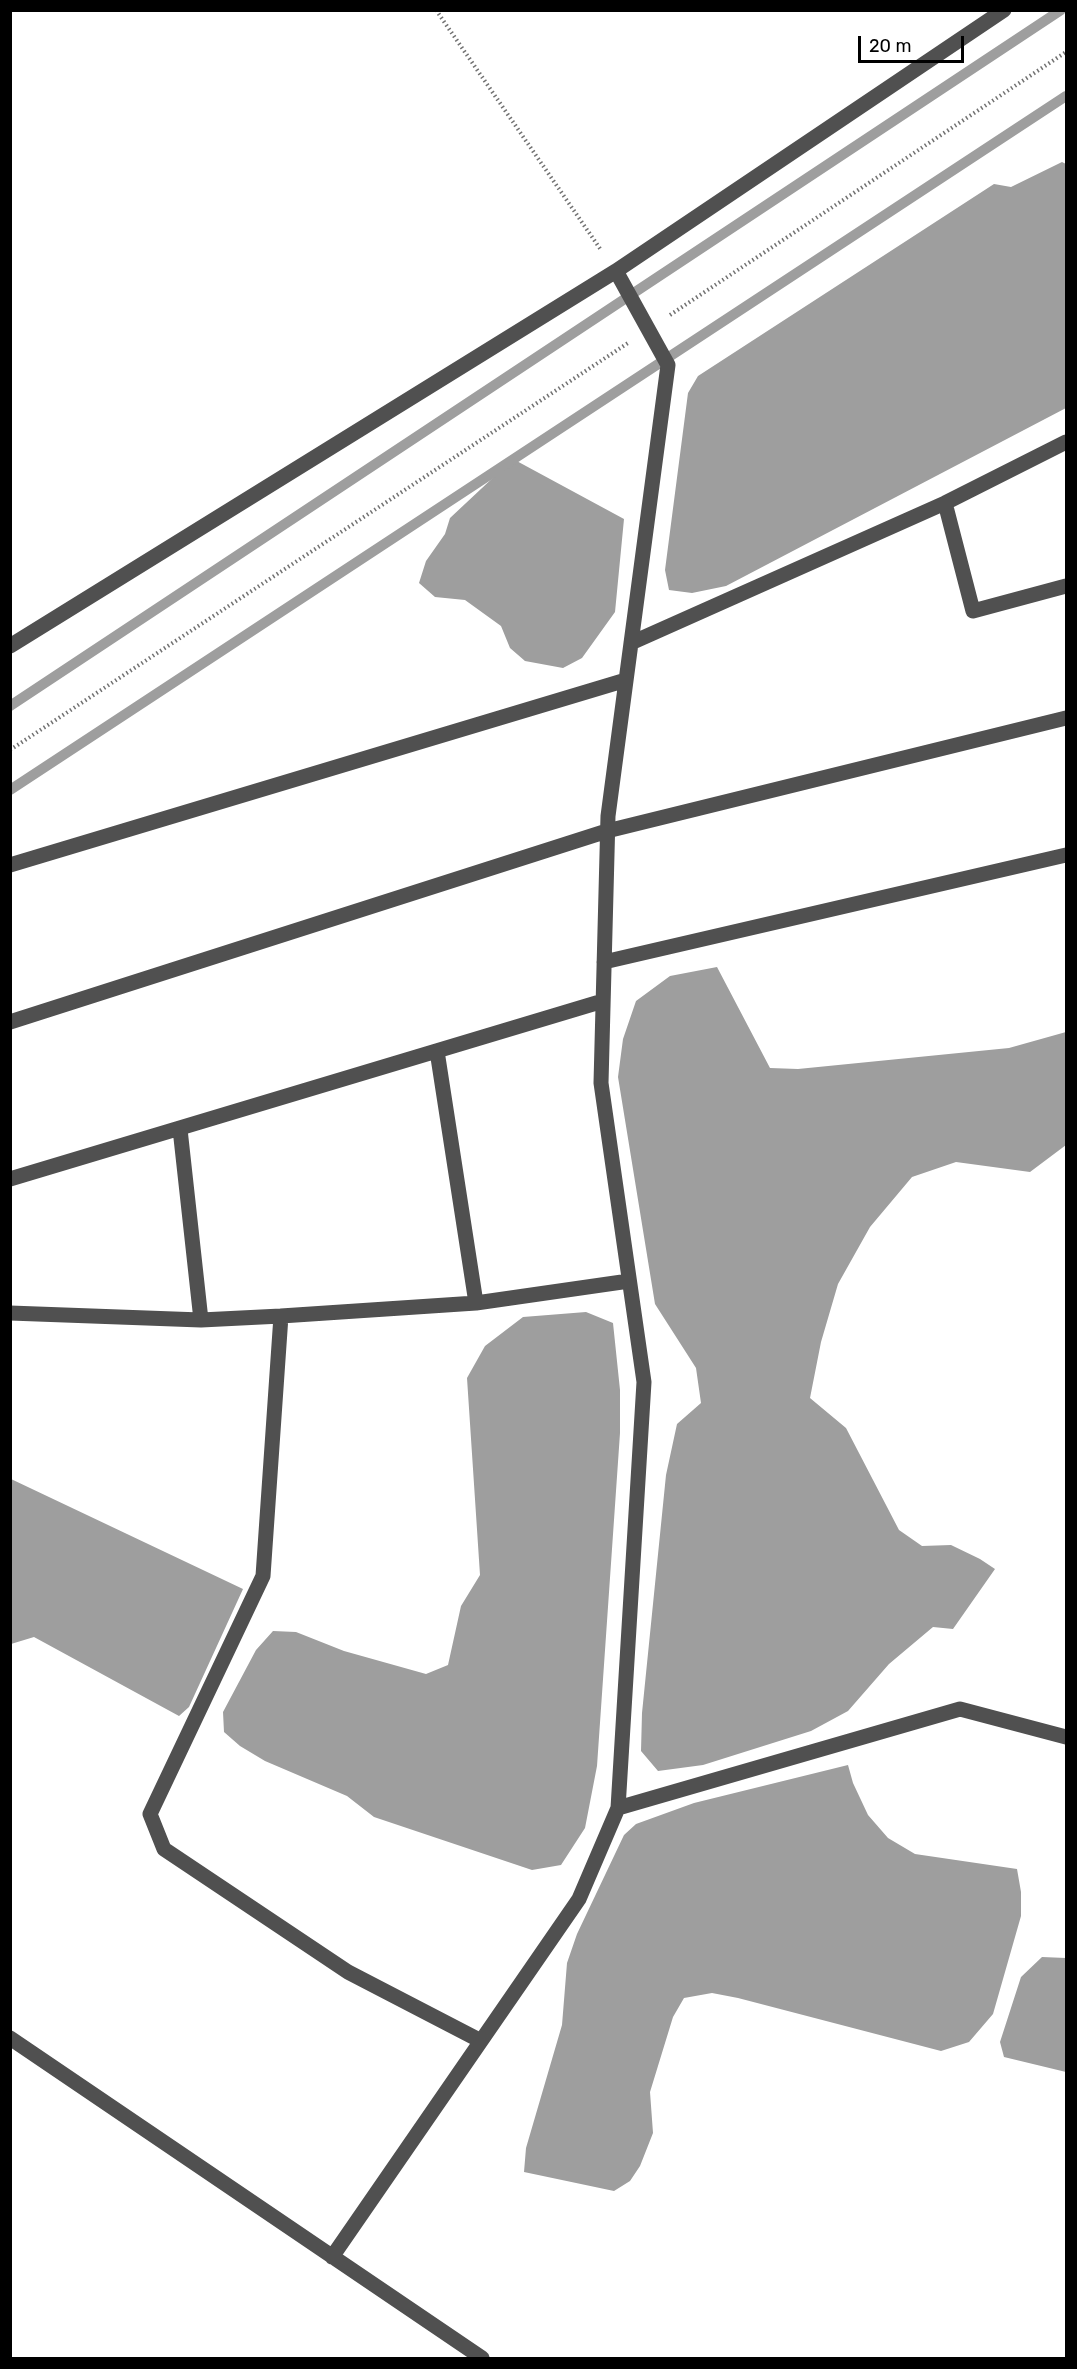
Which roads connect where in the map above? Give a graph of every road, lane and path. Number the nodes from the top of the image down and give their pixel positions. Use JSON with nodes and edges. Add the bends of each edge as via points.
{"nodes":[{"id":1,"x":435,"y":10,"type":"edge"},
{"id":2,"x":1004,"y":10,"type":"edge"},
{"id":3,"x":1066,"y":52,"type":"edge"},
{"id":4,"x":618,"y":276,"type":"junction"},
{"id":5,"x":648,"y":329,"type":"junction"},
{"id":6,"x":1066,"y":442,"type":"edge"},
{"id":7,"x":945,"y":503,"type":"junction"},
{"id":8,"x":1066,"y":586,"type":"edge"},
{"id":9,"x":631,"y":643,"type":"junction"},
{"id":10,"x":10,"y":646,"type":"edge"},
{"id":11,"x":626,"y":680,"type":"junction"},
{"id":12,"x":1066,"y":718,"type":"edge"},
{"id":13,"x":10,"y":750,"type":"edge"},
{"id":14,"x":607,"y":831,"type":"junction"},
{"id":15,"x":1066,"y":855,"type":"edge"},
{"id":16,"x":10,"y":865,"type":"edge"},
{"id":17,"x":604,"y":962,"type":"junction"},
{"id":18,"x":603,"y":1001,"type":"junction"},
{"id":19,"x":10,"y":1022,"type":"edge"},
{"id":20,"x":437,"y":1051,"type":"junction"},
{"id":21,"x":180,"y":1129,"type":"junction"},
{"id":22,"x":10,"y":1179,"type":"edge"},
{"id":23,"x":629,"y":1281,"type":"junction"},
{"id":24,"x":476,"y":1303,"type":"junction"},
{"id":25,"x":10,"y":1313,"type":"edge"},
{"id":26,"x":281,"y":1316,"type":"junction"},
{"id":27,"x":201,"y":1320,"type":"junction"},
{"id":28,"x":1066,"y":1737,"type":"edge"},
{"id":29,"x":618,"y":1808,"type":"junction"},
{"id":30,"x":10,"y":2038,"type":"edge"},
{"id":31,"x":481,"y":2042,"type":"junction"},
{"id":32,"x":332,"y":2257,"type":"junction"},
{"id":33,"x":482,"y":2358,"type":"edge"}],
"edges":[{"from":1,"to":4,"type":"path"},
{"from":2,"to":4,"type":"street"},
{"from":3,"to":5,"type":"path"},
{"from":4,"to":5,"type":"street"},
{"from":4,"to":10,"type":"street"},
{"from":5,"to":9,"type":"street","via":[[668,365]]},
{"from":5,"to":13,"type":"path"},
{"from":6,"to":7,"type":"street"},
{"from":7,"to":8,"type":"street","via":[[973,611]]},
{"from":7,"to":9,"type":"street"},
{"from":9,"to":11,"type":"street"},
{"from":11,"to":14,"type":"street"},
{"from":11,"to":16,"type":"street"},
{"from":12,"to":14,"type":"street"},
{"from":14,"to":17,"type":"street"},
{"from":14,"to":19,"type":"street"},
{"from":15,"to":17,"type":"street"},
{"from":17,"to":18,"type":"street"},
{"from":18,"to":20,"type":"street"},
{"from":18,"to":23,"type":"street","via":[[601,1083]]},
{"from":20,"to":21,"type":"street"},
{"from":20,"to":24,"type":"street"},
{"from":21,"to":22,"type":"street"},
{"from":21,"to":27,"type":"street"},
{"from":23,"to":24,"type":"street"},
{"from":23,"to":29,"type":"street","via":[[644,1382]]},
{"from":24,"to":26,"type":"street"},
{"from":25,"to":27,"type":"street"},
{"from":26,"to":27,"type":"street"},
{"from":26,"to":31,"type":"street","via":[[263,1576],[150,1814],[164,1848],[348,1972]]},
{"from":28,"to":29,"type":"street","via":[[960,1709]]},
{"from":29,"to":31,"type":"street","via":[[579,1899]]},
{"from":30,"to":32,"type":"street"},
{"from":31,"to":32,"type":"street"},
{"from":32,"to":33,"type":"street"}]}
